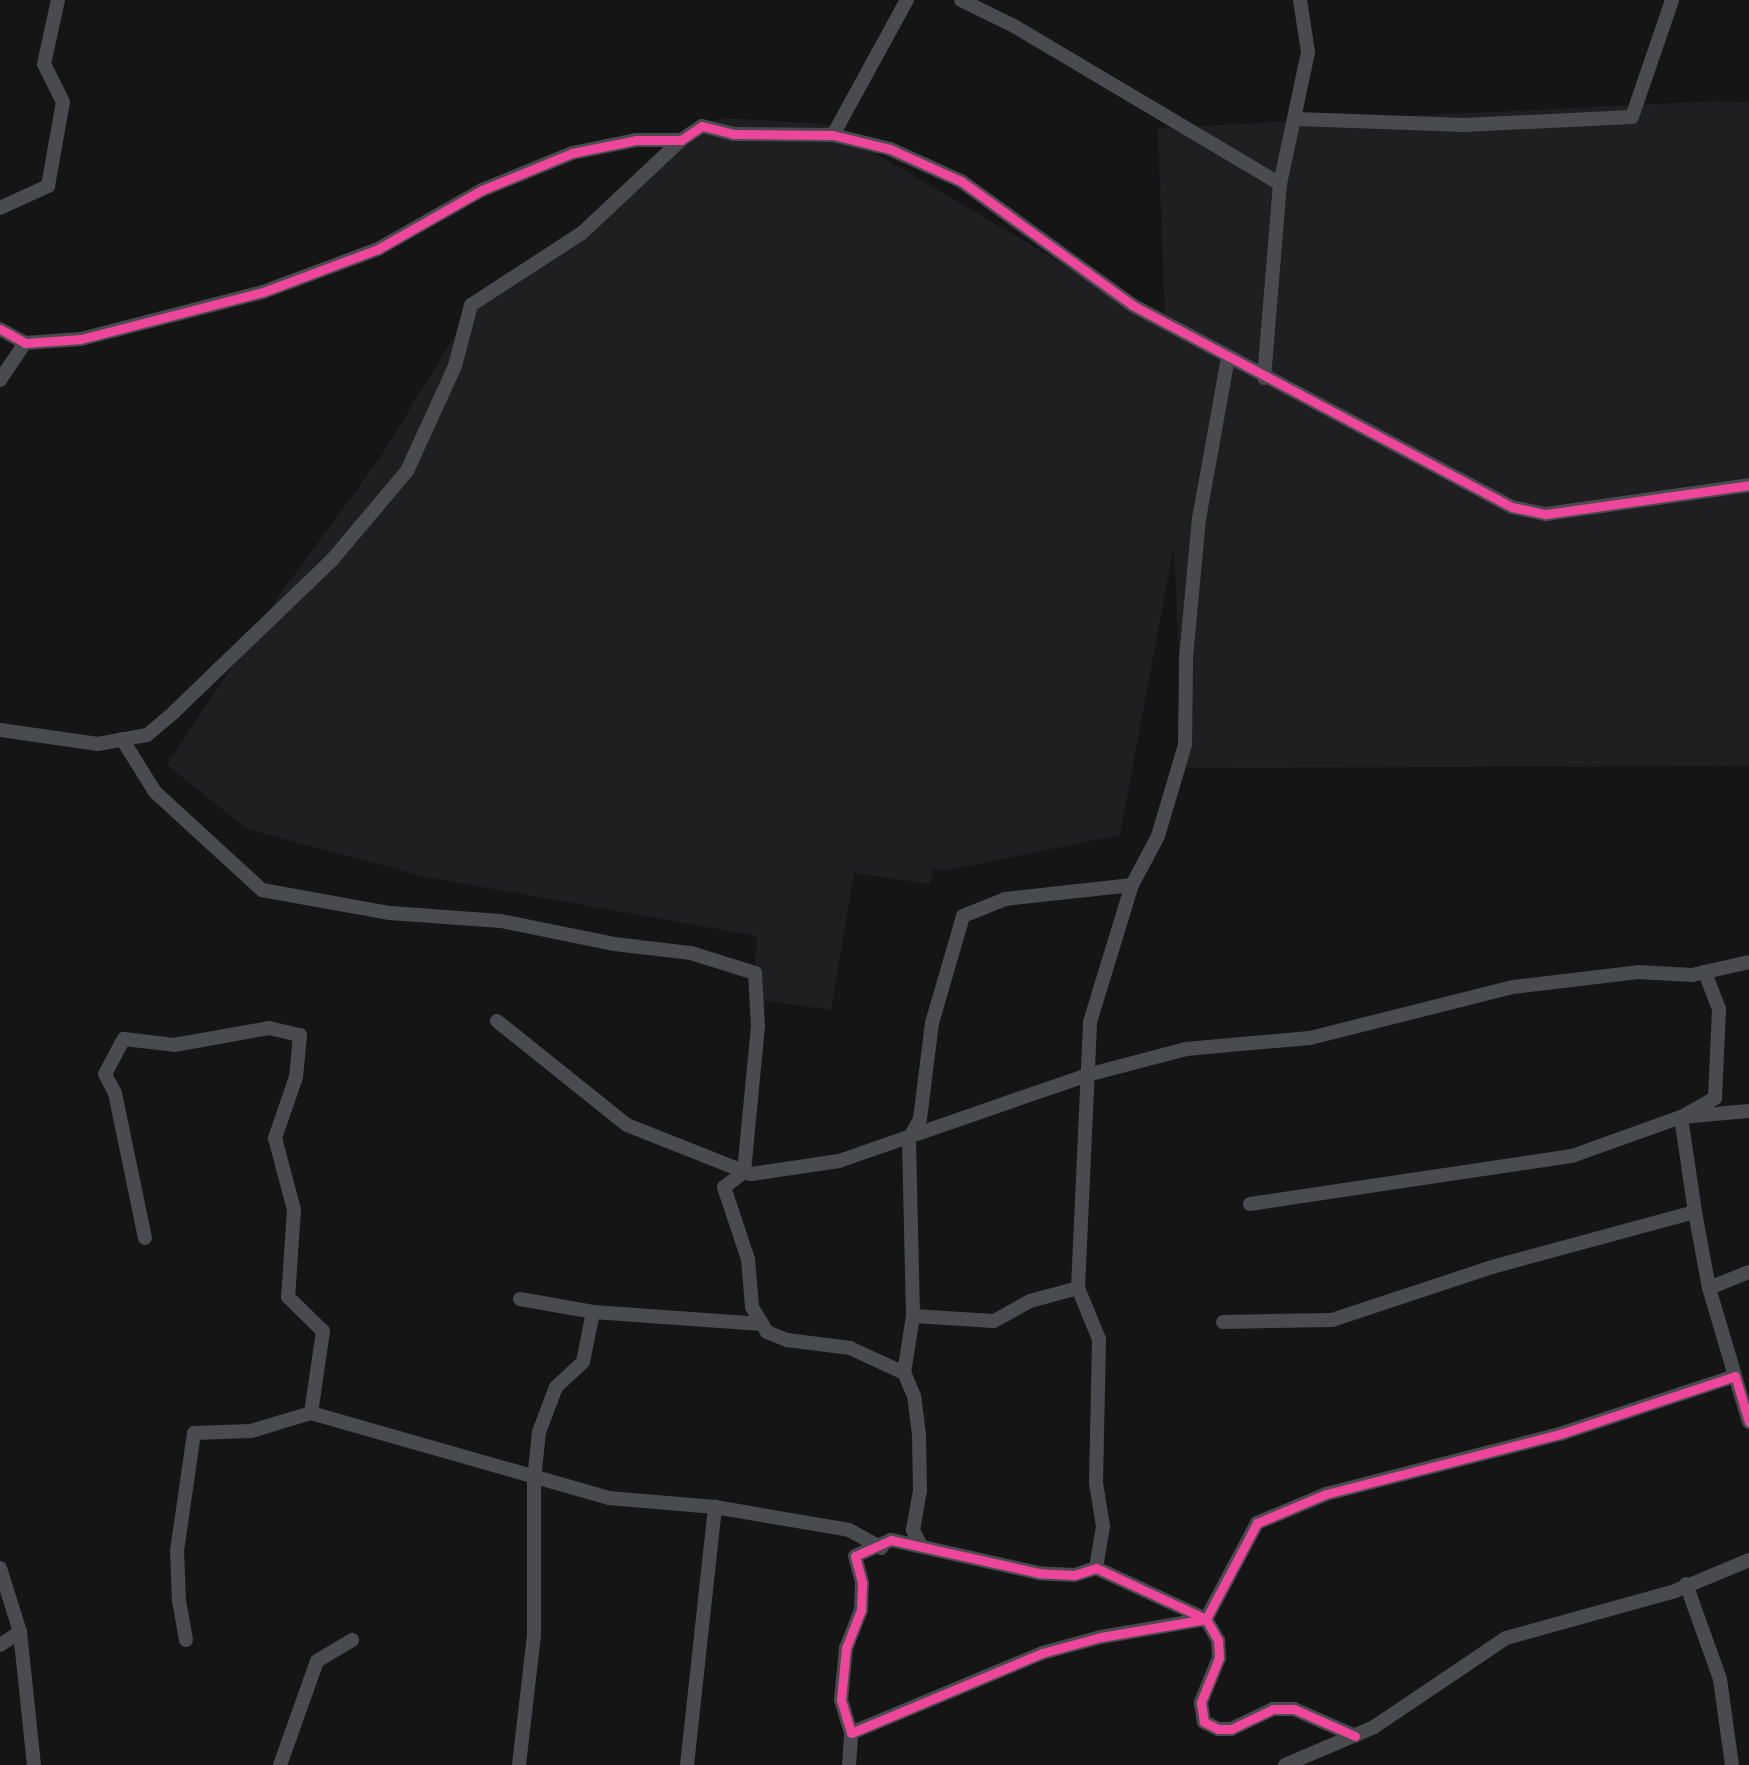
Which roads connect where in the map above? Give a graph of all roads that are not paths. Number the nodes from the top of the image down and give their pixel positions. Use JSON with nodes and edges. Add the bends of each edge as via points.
{"nodes":[{"id":1,"x":58,"y":0,"type":"edge"},
{"id":2,"x":907,"y":0,"type":"edge"},
{"id":3,"x":961,"y":0,"type":"edge"},
{"id":4,"x":1300,"y":0,"type":"edge"},
{"id":5,"x":1672,"y":0,"type":"edge"},
{"id":6,"x":1297,"y":119,"type":"junction"},
{"id":7,"x":833,"y":135,"type":"junction"},
{"id":8,"x":681,"y":139,"type":"junction"},
{"id":9,"x":1280,"y":184,"type":"junction"},
{"id":10,"x":0,"y":208,"type":"edge"},
{"id":11,"x":0,"y":329,"type":"edge"},
{"id":12,"x":25,"y":343,"type":"junction"},
{"id":13,"x":1228,"y":358,"type":"junction"},
{"id":14,"x":1264,"y":378,"type":"junction"},
{"id":15,"x":0,"y":380,"type":"edge"},
{"id":16,"x":1749,"y":485,"type":"edge"},
{"id":17,"x":0,"y":730,"type":"edge"},
{"id":18,"x":122,"y":739,"type":"junction"},
{"id":19,"x":1132,"y":886,"type":"junction"},
{"id":20,"x":1749,"y":962,"type":"edge"},
{"id":21,"x":1705,"y":972,"type":"junction"},
{"id":22,"x":497,"y":1021,"type":"dead end"},
{"id":23,"x":1087,"y":1075,"type":"junction"},
{"id":24,"x":1749,"y":1111,"type":"edge"},
{"id":25,"x":1681,"y":1117,"type":"junction"},
{"id":26,"x":909,"y":1139,"type":"junction"},
{"id":27,"x":744,"y":1172,"type":"junction"},
{"id":28,"x":1250,"y":1204,"type":"dead end"},
{"id":29,"x":1695,"y":1212,"type":"junction"},
{"id":30,"x":145,"y":1238,"type":"dead end"},
{"id":31,"x":1749,"y":1272,"type":"edge"},
{"id":32,"x":1078,"y":1288,"type":"junction"},
{"id":33,"x":1709,"y":1288,"type":"junction"},
{"id":34,"x":520,"y":1299,"type":"dead end"},
{"id":35,"x":593,"y":1312,"type":"junction"},
{"id":36,"x":913,"y":1316,"type":"junction"},
{"id":37,"x":1223,"y":1322,"type":"dead end"},
{"id":38,"x":762,"y":1324,"type":"junction"},
{"id":39,"x":904,"y":1373,"type":"junction"},
{"id":40,"x":1735,"y":1376,"type":"junction"},
{"id":41,"x":311,"y":1413,"type":"junction"},
{"id":42,"x":1749,"y":1422,"type":"edge"},
{"id":43,"x":534,"y":1479,"type":"junction"},
{"id":44,"x":715,"y":1507,"type":"junction"},
{"id":45,"x":920,"y":1544,"type":"junction"},
{"id":46,"x":882,"y":1548,"type":"junction"},
{"id":47,"x":1749,"y":1560,"type":"edge"},
{"id":48,"x":0,"y":1568,"type":"edge"},
{"id":49,"x":1096,"y":1568,"type":"junction"},
{"id":50,"x":1686,"y":1584,"type":"junction"},
{"id":51,"x":1206,"y":1619,"type":"junction"},
{"id":52,"x":20,"y":1632,"type":"junction"},
{"id":53,"x":186,"y":1640,"type":"dead end"},
{"id":54,"x":352,"y":1640,"type":"dead end"},
{"id":55,"x":0,"y":1645,"type":"edge"},
{"id":56,"x":851,"y":1733,"type":"junction"},
{"id":57,"x":1355,"y":1736,"type":"junction"},
{"id":58,"x":34,"y":1765,"type":"edge"},
{"id":59,"x":280,"y":1765,"type":"edge"},
{"id":60,"x":519,"y":1765,"type":"edge"},
{"id":61,"x":687,"y":1765,"type":"edge"},
{"id":62,"x":849,"y":1765,"type":"edge"},
{"id":63,"x":1285,"y":1765,"type":"edge"},
{"id":64,"x":1732,"y":1765,"type":"edge"}],
"edges":[{"from":1,"to":10,"type":"street","via":[[44,64],[63,102],[48,186]]},
{"from":2,"to":7,"type":"street"},
{"from":3,"to":9,"type":"street","via":[[1014,26]]},
{"from":4,"to":6,"type":"street","via":[[1308,52]]},
{"from":5,"to":6,"type":"street","via":[[1632,117],[1464,125]]},
{"from":6,"to":9,"type":"street"},
{"from":7,"to":8,"type":"street","via":[[733,134],[702,126]]},
{"from":7,"to":13,"type":"street","via":[[890,149],[961,181],[1132,305]]},
{"from":8,"to":12,"type":"street","via":[[636,139],[572,153],[482,190],[378,249],[264,292],[81,339]]},
{"from":8,"to":18,"type":"street","via":[[583,233],[471,305],[455,366],[407,471],[332,560],[174,712],[147,735]]},
{"from":9,"to":14,"type":"street"},
{"from":11,"to":12,"type":"street"},
{"from":12,"to":15,"type":"street"},
{"from":13,"to":14,"type":"street"},
{"from":13,"to":19,"type":"street","via":[[1199,519],[1186,658],[1185,745],[1158,836]]},
{"from":14,"to":16,"type":"street","via":[[1531,513],[1594,510]]},
{"from":17,"to":18,"type":"street","via":[[98,744]]},
{"from":18,"to":27,"type":"street","via":[[155,792],[262,890],[390,913],[501,921],[614,944],[691,953],[755,973],[758,1026]]},
{"from":19,"to":23,"type":"street","via":[[1090,1022]]},
{"from":19,"to":26,"type":"street","via":[[1005,899],[963,916],[932,1023],[920,1119]]},
{"from":20,"to":21,"type":"street"},
{"from":21,"to":23,"type":"street","via":[[1638,972],[1513,987],[1310,1038],[1186,1049]]},
{"from":21,"to":25,"type":"street","via":[[1718,1009],[1716,1098]]},
{"from":22,"to":27,"type":"street","via":[[627,1125]]},
{"from":23,"to":26,"type":"street"},
{"from":23,"to":32,"type":"street"},
{"from":24,"to":25,"type":"street"},
{"from":25,"to":28,"type":"street","via":[[1572,1156]]},
{"from":25,"to":29,"type":"street"},
{"from":26,"to":27,"type":"street","via":[[839,1161]]},
{"from":26,"to":36,"type":"street"},
{"from":27,"to":38,"type":"street","via":[[724,1187],[748,1259],[752,1307]]},
{"from":29,"to":33,"type":"street"},
{"from":29,"to":37,"type":"street","via":[[1492,1267],[1332,1320]]},
{"from":30,"to":41,"type":"street","via":[[115,1094],[105,1074],[124,1039],[174,1045],[269,1028],[300,1035],[296,1077],[275,1138],[294,1210],[288,1297],[323,1331]]},
{"from":31,"to":33,"type":"street"},
{"from":32,"to":36,"type":"street","via":[[1030,1301],[995,1321]]},
{"from":32,"to":49,"type":"street","via":[[1099,1339],[1096,1483],[1103,1526]]},
{"from":33,"to":40,"type":"street"},
{"from":34,"to":35,"type":"street"},
{"from":35,"to":38,"type":"street"},
{"from":35,"to":43,"type":"street","via":[[583,1362],[556,1387],[539,1432]]},
{"from":36,"to":39,"type":"street"},
{"from":38,"to":39,"type":"street","via":[[767,1332],[787,1340],[850,1348]]},
{"from":39,"to":45,"type":"street","via":[[914,1396],[919,1435],[920,1491],[913,1530]]},
{"from":40,"to":42,"type":"street"},
{"from":40,"to":51,"type":"street","via":[[1560,1434],[1356,1485],[1277,1513],[1257,1523]]},
{"from":41,"to":43,"type":"street"},
{"from":41,"to":53,"type":"street","via":[[251,1431],[194,1433],[177,1551],[178,1602]]},
{"from":43,"to":44,"type":"street","via":[[609,1498]]},
{"from":43,"to":60,"type":"street","via":[[534,1636]]},
{"from":44,"to":46,"type":"street","via":[[849,1530]]},
{"from":44,"to":61,"type":"street"},
{"from":45,"to":46,"type":"street","via":[[891,1540]]},
{"from":45,"to":49,"type":"street","via":[[1039,1573],[1074,1575]]},
{"from":46,"to":56,"type":"street","via":[[855,1556],[862,1583],[861,1611],[846,1648],[841,1700]]},
{"from":47,"to":50,"type":"street"},
{"from":48,"to":52,"type":"street"},
{"from":49,"to":51,"type":"street"},
{"from":50,"to":57,"type":"street","via":[[1506,1638],[1439,1686]]},
{"from":50,"to":64,"type":"street","via":[[1720,1679]]},
{"from":51,"to":56,"type":"street","via":[[1101,1637],[1042,1653]]},
{"from":51,"to":57,"type":"street","via":[[1218,1640],[1219,1658],[1201,1702],[1204,1722],[1231,1729],[1273,1709],[1294,1709]]},
{"from":52,"to":55,"type":"street"},
{"from":52,"to":58,"type":"street"},
{"from":54,"to":59,"type":"street","via":[[317,1661]]},
{"from":56,"to":62,"type":"street"},
{"from":57,"to":63,"type":"street"}]}
